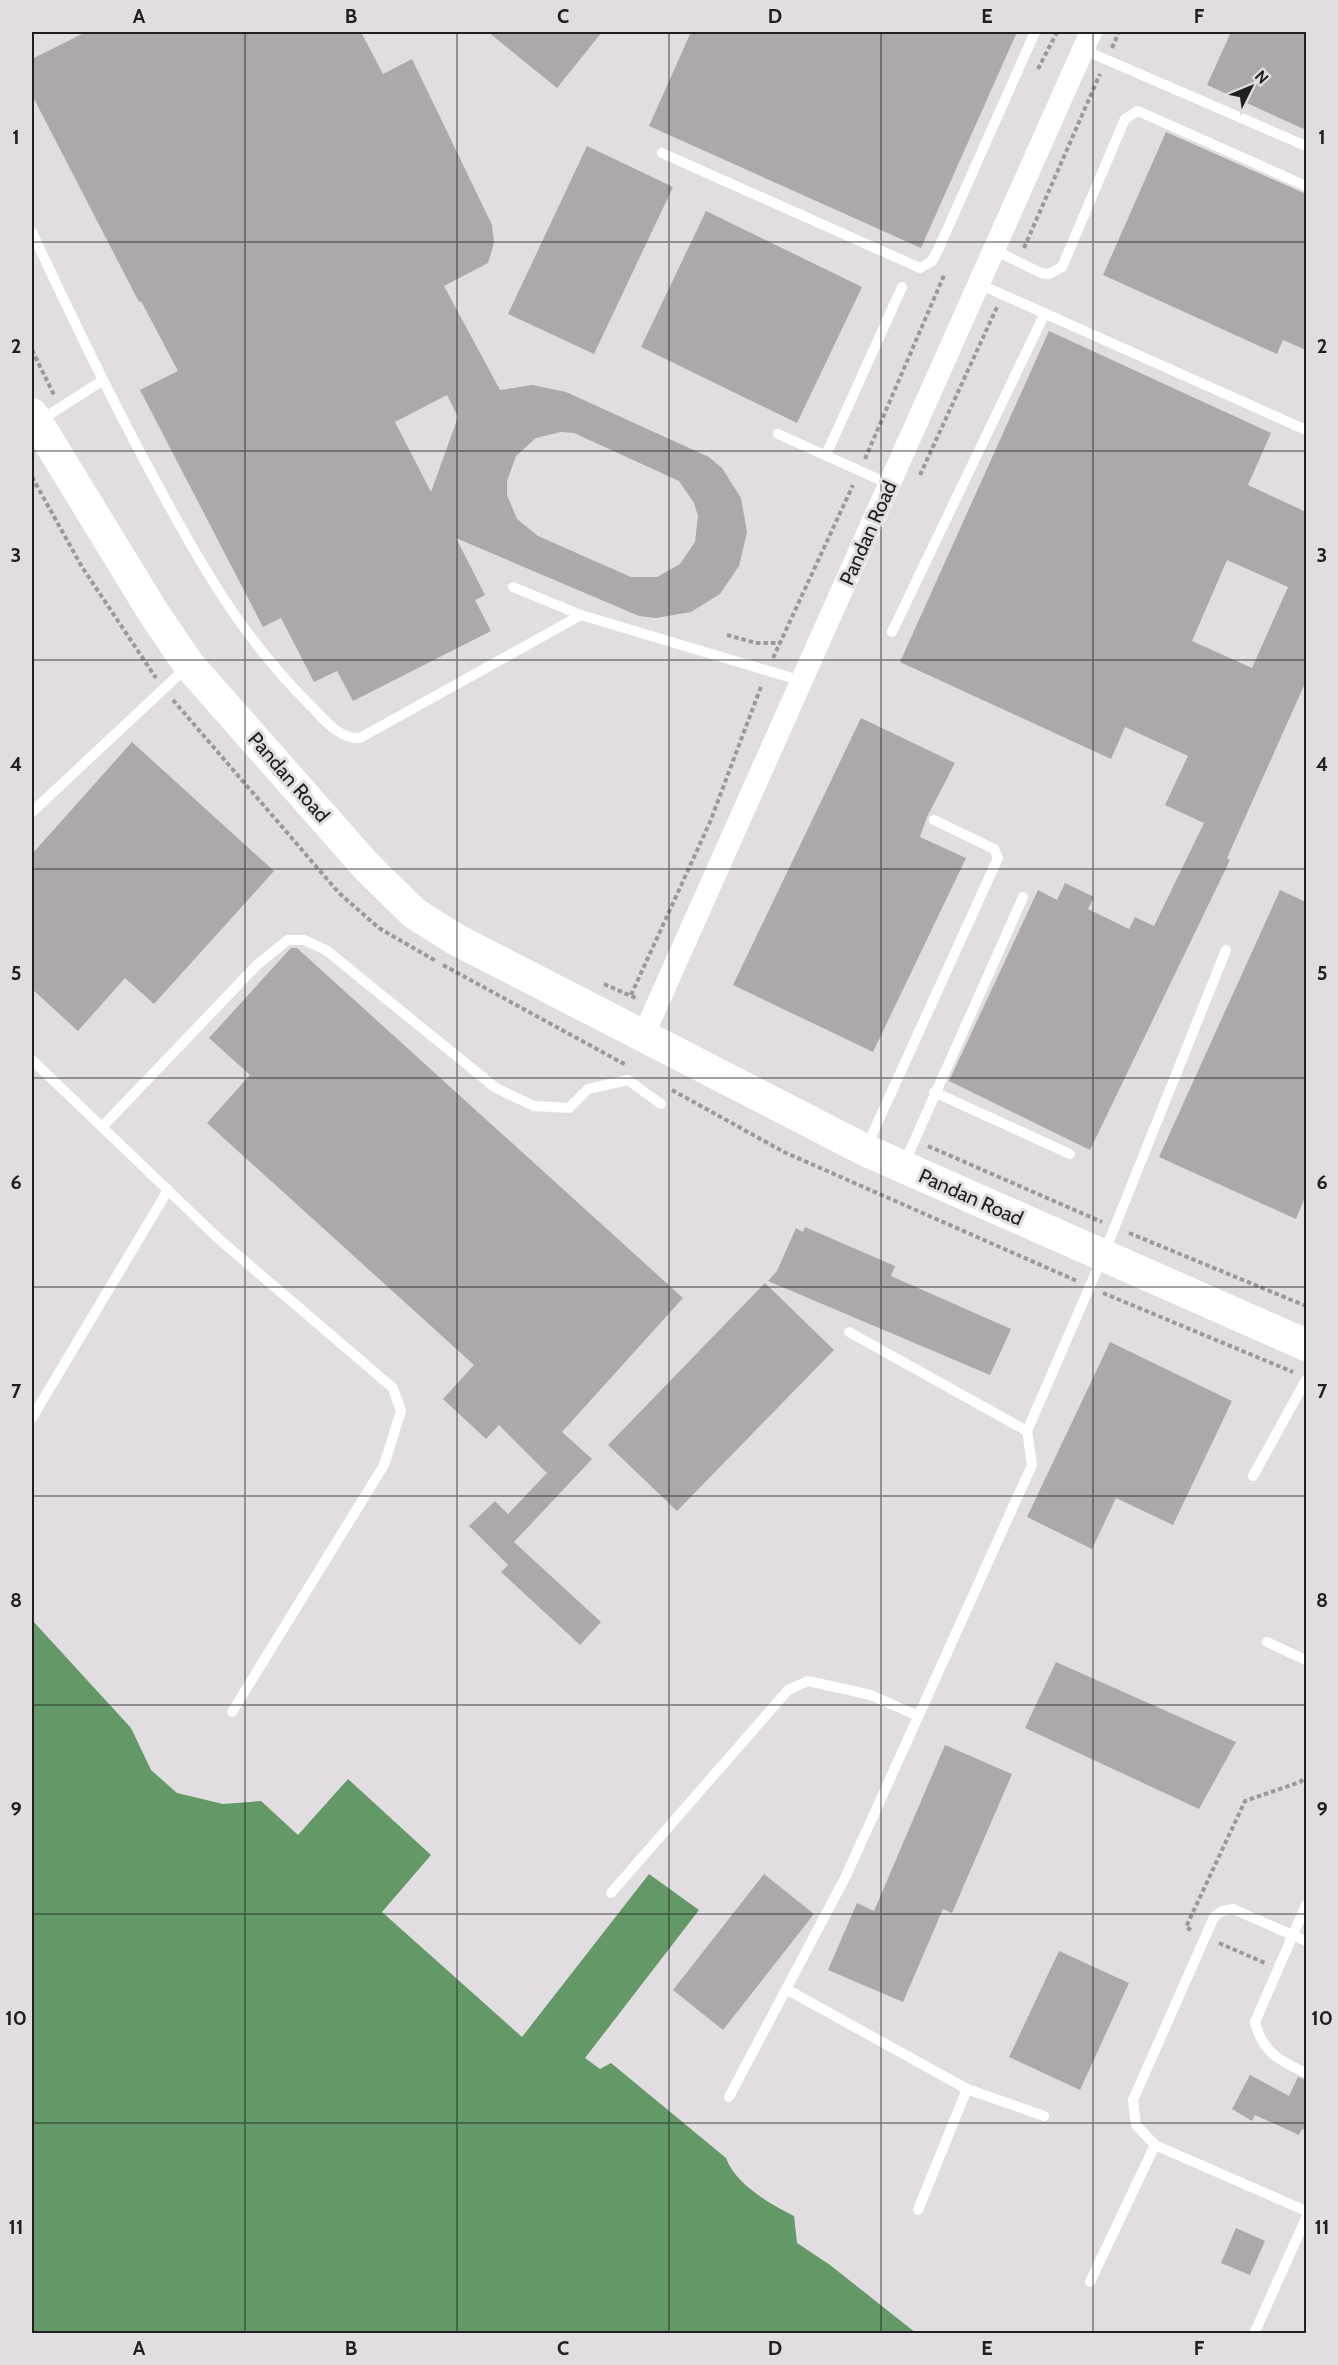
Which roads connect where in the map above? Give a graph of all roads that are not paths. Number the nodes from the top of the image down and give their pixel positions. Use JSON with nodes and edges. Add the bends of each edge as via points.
{"nodes":[{"id":1,"x":1035,"y":32,"type":"edge"},
{"id":2,"x":1088,"y":41,"type":"edge"},
{"id":3,"x":1306,"y":146,"type":"edge"},
{"id":4,"x":662,"y":153,"type":"dead end"},
{"id":5,"x":1306,"y":186,"type":"edge"},
{"id":6,"x":32,"y":232,"type":"edge"},
{"id":7,"x":994,"y":250,"type":"junction"},
{"id":8,"x":979,"y":284,"type":"junction"},
{"id":9,"x":902,"y":287,"type":"dead end"},
{"id":10,"x":1045,"y":313,"type":"junction"},
{"id":11,"x":102,"y":381,"type":"junction"},
{"id":12,"x":43,"y":415,"type":"edge"},
{"id":13,"x":1306,"y":430,"type":"edge"},
{"id":14,"x":778,"y":434,"type":"dead end"},
{"id":15,"x":826,"y":455,"type":"junction"},
{"id":16,"x":889,"y":484,"type":"junction"},
{"id":17,"x":513,"y":587,"type":"dead end"},
{"id":18,"x":581,"y":615,"type":"junction"},
{"id":19,"x":892,"y":632,"type":"dead end"},
{"id":20,"x":189,"y":665,"type":"junction"},
{"id":21,"x":801,"y":681,"type":"junction"},
{"id":22,"x":32,"y":812,"type":"edge"},
{"id":23,"x":934,"y":820,"type":"dead end"},
{"id":24,"x":1023,"y":897,"type":"dead end"},
{"id":25,"x":1226,"y":950,"type":"dead end"},
{"id":26,"x":650,"y":1022,"type":"junction"},
{"id":27,"x":32,"y":1060,"type":"edge"},
{"id":28,"x":934,"y":1092,"type":"junction"},
{"id":29,"x":661,"y":1104,"type":"dead end"},
{"id":30,"x":102,"y":1127,"type":"junction"},
{"id":31,"x":865,"y":1150,"type":"junction"},
{"id":32,"x":909,"y":1154,"type":"junction"},
{"id":33,"x":1070,"y":1154,"type":"dead end"},
{"id":34,"x":168,"y":1190,"type":"junction"},
{"id":35,"x":1109,"y":1241,"type":"junction"},
{"id":36,"x":849,"y":1332,"type":"dead end"},
{"id":37,"x":1305,"y":1339,"type":"edge"},
{"id":38,"x":1306,"y":1380,"type":"edge"},
{"id":39,"x":32,"y":1418,"type":"edge"},
{"id":40,"x":1027,"y":1431,"type":"junction"},
{"id":41,"x":1253,"y":1476,"type":"dead end"},
{"id":42,"x":1267,"y":1642,"type":"dead end"},
{"id":43,"x":1306,"y":1660,"type":"edge"},
{"id":44,"x":232,"y":1712,"type":"dead end"},
{"id":45,"x":918,"y":1716,"type":"junction"},
{"id":46,"x":611,"y":1893,"type":"dead end"},
{"id":47,"x":1306,"y":1905,"type":"edge"},
{"id":48,"x":1292,"y":1935,"type":"junction"},
{"id":49,"x":1306,"y":1941,"type":"edge"},
{"id":50,"x":786,"y":1989,"type":"junction"},
{"id":51,"x":1306,"y":2073,"type":"edge"},
{"id":52,"x":967,"y":2089,"type":"junction"},
{"id":53,"x":729,"y":2097,"type":"dead end"},
{"id":54,"x":1044,"y":2116,"type":"dead end"},
{"id":55,"x":1155,"y":2145,"type":"junction"},
{"id":56,"x":918,"y":2210,"type":"dead end"},
{"id":57,"x":1306,"y":2211,"type":"edge"},
{"id":58,"x":1306,"y":2218,"type":"edge"},
{"id":59,"x":1090,"y":2282,"type":"dead end"},
{"id":60,"x":1254,"y":2334,"type":"edge"}],
"edges":[{"from":1,"to":4,"type":"lane","via":[[938,250],[932,261],[920,268]]},
{"from":2,"to":3,"type":"lane"},
{"from":2,"to":7,"type":"street","name":"Pandan Road"},
{"from":5,"to":7,"type":"lane","via":[[1138,111],[1125,119],[1062,267],[1049,274],[1041,273]]},
{"from":6,"to":11,"type":"lane"},
{"from":7,"to":8,"type":"street","name":"Pandan Road"},
{"from":8,"to":10,"type":"lane"},
{"from":8,"to":16,"type":"street","name":"Pandan Road"},
{"from":9,"to":15,"type":"lane"},
{"from":10,"to":13,"type":"lane"},
{"from":10,"to":19,"type":"lane"},
{"from":11,"to":12,"type":"lane"},
{"from":11,"to":18,"type":"lane","via":[[206,574],[236,619],[279,675],[344,736],[360,738]]},
{"from":12,"to":20,"type":"street","name":"Pandan Road","via":[[153,612]]},
{"from":14,"to":15,"type":"lane"},
{"from":15,"to":16,"type":"lane"},
{"from":16,"to":21,"type":"street","name":"Pandan Road"},
{"from":17,"to":18,"type":"lane"},
{"from":18,"to":21,"type":"lane"},
{"from":20,"to":22,"type":"lane"},
{"from":20,"to":26,"type":"street","name":"Pandan Road","via":[[367,867],[414,913],[455,939]]},
{"from":21,"to":26,"type":"street","name":"Pandan Road"},
{"from":23,"to":31,"type":"lane","via":[[994,849],[998,858]]},
{"from":24,"to":28,"type":"lane"},
{"from":25,"to":35,"type":"lane"},
{"from":26,"to":31,"type":"street","name":"Pandan Road"},
{"from":27,"to":30,"type":"lane"},
{"from":28,"to":32,"type":"lane"},
{"from":28,"to":33,"type":"lane"},
{"from":29,"to":30,"type":"lane","via":[[628,1080],[588,1089],[568,1108],[534,1106],[496,1088],[326,950],[304,940],[288,940],[258,964]]},
{"from":30,"to":34,"type":"lane"},
{"from":31,"to":32,"type":"street","name":"Pandan Road"},
{"from":32,"to":35,"type":"street","name":"Pandan Road"},
{"from":34,"to":39,"type":"lane"},
{"from":34,"to":44,"type":"lane","via":[[220,1240],[393,1388],[401,1411],[384,1465]]},
{"from":35,"to":37,"type":"street","name":"Pandan Road"},
{"from":35,"to":40,"type":"lane"},
{"from":36,"to":40,"type":"lane"},
{"from":38,"to":41,"type":"lane"},
{"from":40,"to":45,"type":"lane","via":[[1032,1465]]},
{"from":42,"to":43,"type":"lane"},
{"from":45,"to":46,"type":"lane","via":[[871,1695],[808,1681],[788,1690]]},
{"from":45,"to":50,"type":"lane","via":[[846,1876]]},
{"from":47,"to":48,"type":"lane"},
{"from":48,"to":49,"type":"lane"},
{"from":48,"to":51,"type":"lane","via":[[1255,2022],[1259,2038],[1270,2054]]},
{"from":48,"to":55,"type":"lane","via":[[1233,1909],[1214,1917],[1133,2100],[1136,2125]]},
{"from":50,"to":52,"type":"lane"},
{"from":50,"to":53,"type":"lane"},
{"from":52,"to":54,"type":"lane"},
{"from":52,"to":56,"type":"lane"},
{"from":55,"to":57,"type":"lane"},
{"from":55,"to":59,"type":"lane"},
{"from":58,"to":60,"type":"lane"}]}
